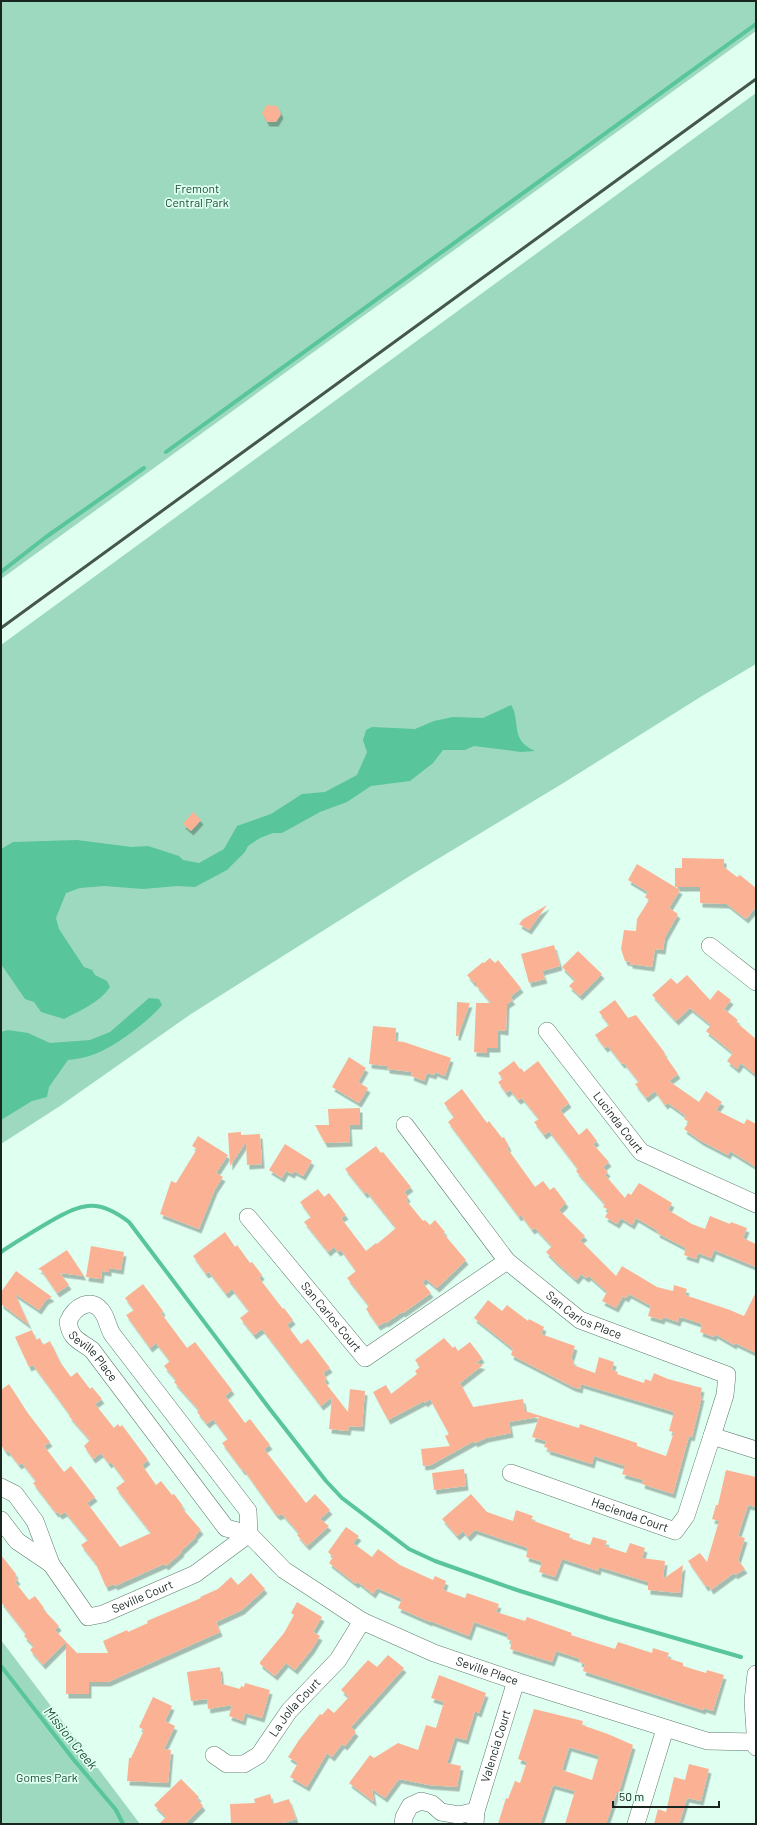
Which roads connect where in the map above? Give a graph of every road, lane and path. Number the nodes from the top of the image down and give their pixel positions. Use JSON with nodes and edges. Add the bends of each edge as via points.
{"nodes":[{"id":1,"x":710,"y":946,"type":"dead end"},
{"id":2,"x":756,"y":982,"type":"edge"},
{"id":3,"x":547,"y":1031,"type":"dead end"},
{"id":4,"x":405,"y":1125,"type":"dead end"},
{"id":5,"x":756,"y":1204,"type":"edge"},
{"id":6,"x":248,"y":1217,"type":"dead end"},
{"id":7,"x":507,"y":1261,"type":"junction"},
{"id":8,"x":712,"y":1436,"type":"junction"},
{"id":9,"x":756,"y":1450,"type":"edge"},
{"id":10,"x":511,"y":1473,"type":"dead end"},
{"id":11,"x":1,"y":1487,"type":"edge"},
{"id":12,"x":1,"y":1520,"type":"edge"},
{"id":13,"x":249,"y":1534,"type":"junction"},
{"id":14,"x":51,"y":1564,"type":"junction"},
{"id":15,"x":362,"y":1621,"type":"junction"},
{"id":16,"x":756,"y":1674,"type":"edge"},
{"id":17,"x":516,"y":1681,"type":"junction"},
{"id":18,"x":665,"y":1729,"type":"junction"},
{"id":19,"x":755,"y":1745,"type":"edge"},
{"id":20,"x":214,"y":1755,"type":"dead end"},
{"id":21,"x":475,"y":1817,"type":"edge"},
{"id":22,"x":403,"y":1824,"type":"edge"},
{"id":23,"x":636,"y":1824,"type":"edge"}],
"edges":[{"from":1,"to":2,"type":"street"},
{"from":3,"to":5,"type":"street","name":"Lucinda Court","via":[[641,1152]]},
{"from":4,"to":7,"type":"street","name":"San Carlos Place"},
{"from":6,"to":7,"type":"street","name":"San Carlos Court","via":[[365,1358]]},
{"from":7,"to":8,"type":"street","name":"San Carlos Place","via":[[580,1320],[727,1376],[725,1395]]},
{"from":8,"to":9,"type":"street"},
{"from":8,"to":10,"type":"street","name":"Hacienda Court","via":[[686,1516],[675,1531]]},
{"from":11,"to":14,"type":"street","name":"Seville Court","via":[[14,1494],[35,1521]]},
{"from":12,"to":14,"type":"street","name":"Seville Court","via":[[17,1541]]},
{"from":13,"to":13,"type":"street","name":"Seville Place","via":[[248,1511],[112,1334],[104,1314],[98,1307],[90,1304],[76,1309],[68,1322],[69,1331],[92,1350],[226,1528]]},
{"from":13,"to":14,"type":"street","name":"Seville Court","via":[[195,1574],[104,1614],[88,1617]]},
{"from":13,"to":15,"type":"street","name":"Seville Place","via":[[284,1570]]},
{"from":15,"to":17,"type":"street","name":"Seville Place","via":[[434,1654]]},
{"from":15,"to":20,"type":"street","name":"La Jolla Court","via":[[338,1660],[289,1711],[259,1755],[244,1764],[227,1764]]},
{"from":16,"to":19,"type":"street"},
{"from":17,"to":18,"type":"street","name":"Seville Place"},
{"from":17,"to":21,"type":"street","name":"Valencia Court"},
{"from":18,"to":19,"type":"street","name":"Seville Place","via":[[707,1742]]},
{"from":18,"to":23,"type":"street"},
{"from":21,"to":22,"type":"street","name":"Valencia Court","via":[[441,1812],[432,1804],[420,1801],[410,1806]]}]}
